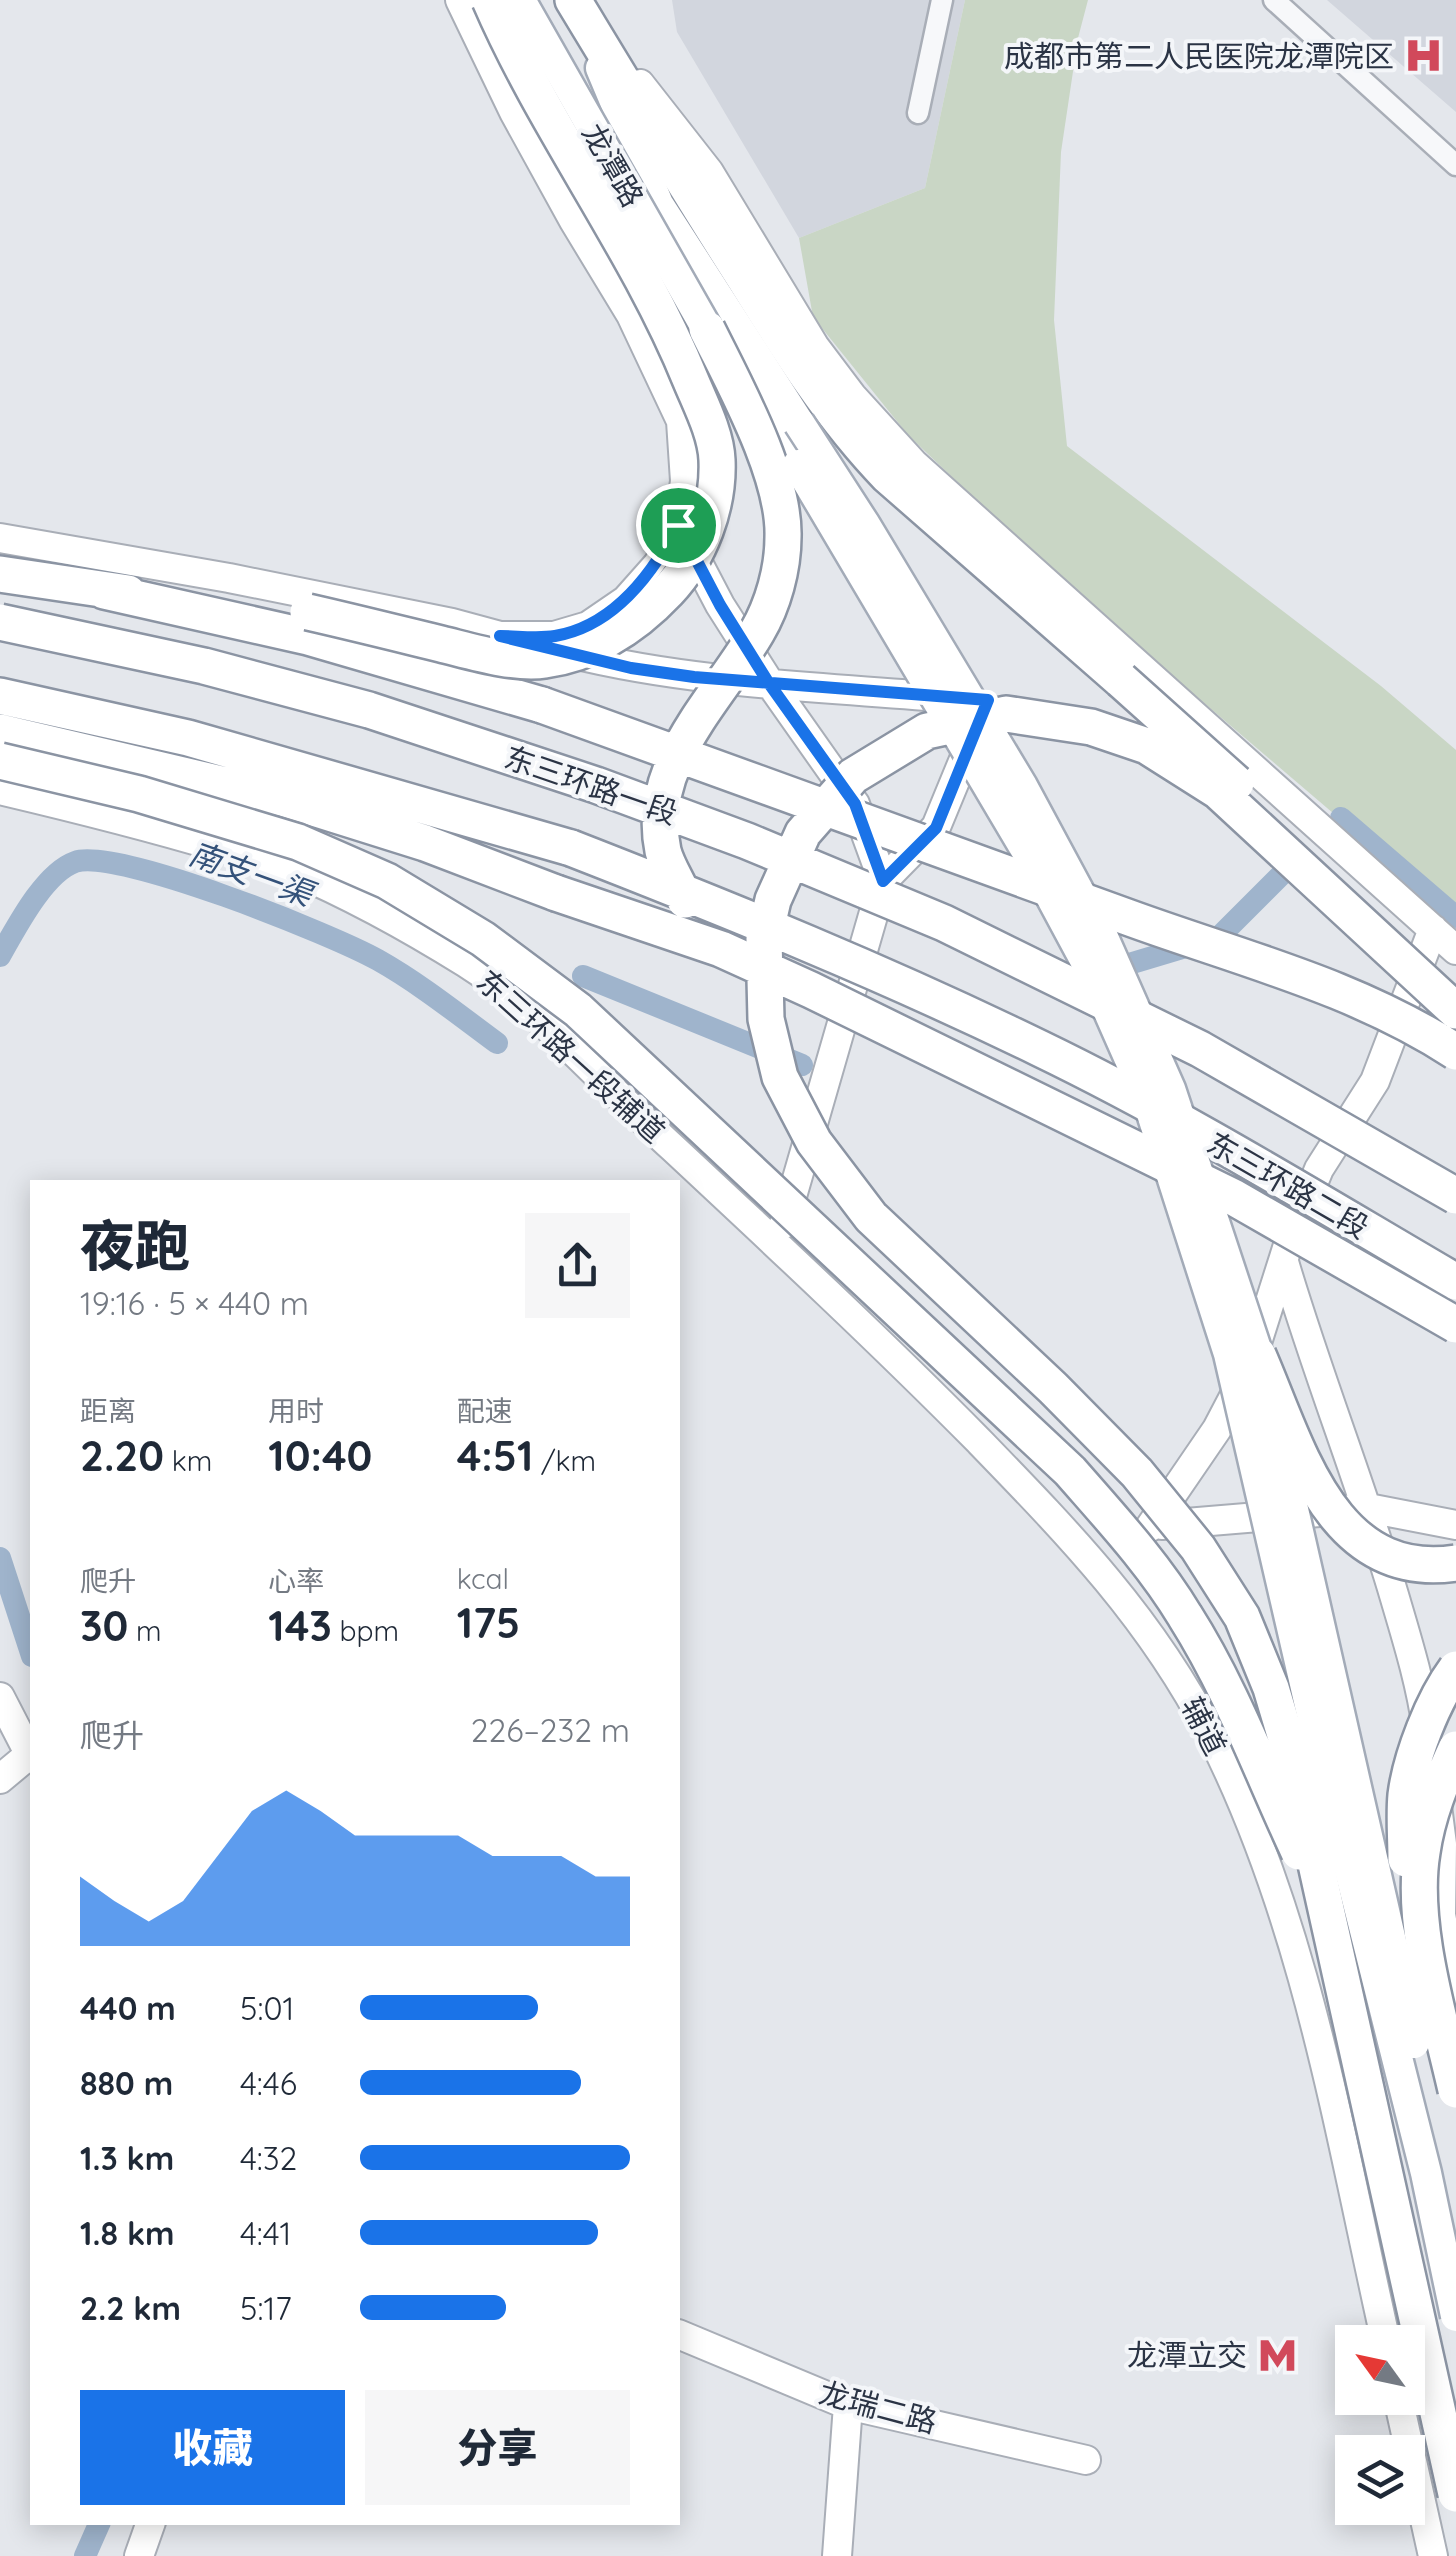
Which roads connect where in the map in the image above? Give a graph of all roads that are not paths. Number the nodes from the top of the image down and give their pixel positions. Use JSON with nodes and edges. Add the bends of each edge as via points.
{"nodes":[{"id":1,"x":460,"y":0,"type":"edge"},
{"id":2,"x":490,"y":0,"type":"edge"},
{"id":3,"x":520,"y":0,"type":"edge"},
{"id":4,"x":573,"y":0,"type":"edge"},
{"id":5,"x":942,"y":0,"type":"edge"},
{"id":6,"x":1274,"y":0,"type":"edge"},
{"id":7,"x":918,"y":114,"type":"dead end"},
{"id":8,"x":1456,"y":164,"type":"edge"},
{"id":9,"x":672,"y":196,"type":"junction"},
{"id":10,"x":706,"y":329,"type":"junction"},
{"id":11,"x":678,"y":525,"type":"junction"},
{"id":12,"x":0,"y":538,"type":"edge"},
{"id":13,"x":0,"y":574,"type":"edge"},
{"id":14,"x":104,"y":590,"type":"junction"},
{"id":15,"x":0,"y":622,"type":"edge"},
{"id":16,"x":500,"y":636,"type":"junction"},
{"id":17,"x":768,"y":682,"type":"junction"},
{"id":18,"x":0,"y":696,"type":"edge"},
{"id":19,"x":988,"y":700,"type":"junction"},
{"id":20,"x":0,"y":732,"type":"edge"},
{"id":21,"x":1234,"y":750,"type":"junction"},
{"id":22,"x":0,"y":761,"type":"edge"},
{"id":23,"x":0,"y":790,"type":"edge"},
{"id":24,"x":883,"y":881,"type":"junction"},
{"id":25,"x":1433,"y":929,"type":"junction"},
{"id":26,"x":721,"y":949,"type":"junction"},
{"id":27,"x":1456,"y":950,"type":"edge"},
{"id":28,"x":1456,"y":981,"type":"edge"},
{"id":29,"x":1456,"y":1011,"type":"edge"},
{"id":30,"x":1456,"y":1052,"type":"edge"},
{"id":31,"x":1456,"y":1196,"type":"edge"},
{"id":32,"x":778,"y":1245,"type":"junction"},
{"id":33,"x":1284,"y":1262,"type":"junction"},
{"id":34,"x":1456,"y":1282,"type":"edge"},
{"id":35,"x":1456,"y":1325,"type":"edge"},
{"id":36,"x":1258,"y":1355,"type":"junction"},
{"id":37,"x":1368,"y":1508,"type":"junction"},
{"id":38,"x":1456,"y":1524,"type":"edge"},
{"id":39,"x":1150,"y":1526,"type":"junction"},
{"id":40,"x":1085,"y":1550,"type":"junction"},
{"id":41,"x":1456,"y":1563,"type":"edge"},
{"id":42,"x":1456,"y":1669,"type":"edge"},
{"id":43,"x":0,"y":1697,"type":"edge"},
{"id":44,"x":1456,"y":1749,"type":"edge"},
{"id":45,"x":30,"y":1754,"type":"edge"},
{"id":46,"x":30,"y":1757,"type":"edge"},
{"id":47,"x":0,"y":1779,"type":"edge"},
{"id":48,"x":1456,"y":1808,"type":"edge"},
{"id":49,"x":1442,"y":1844,"type":"junction"},
{"id":50,"x":1326,"y":1909,"type":"junction"},
{"id":51,"x":1422,"y":1933,"type":"junction"},
{"id":52,"x":1456,"y":1993,"type":"edge"},
{"id":53,"x":1456,"y":2090,"type":"edge"},
{"id":54,"x":1456,"y":2226,"type":"edge"},
{"id":55,"x":1456,"y":2316,"type":"edge"},
{"id":56,"x":1382,"y":2325,"type":"edge"},
{"id":57,"x":680,"y":2335,"type":"edge"},
{"id":58,"x":848,"y":2405,"type":"junction"},
{"id":59,"x":1402,"y":2415,"type":"edge"},
{"id":60,"x":1086,"y":2460,"type":"dead end"},
{"id":61,"x":1456,"y":2494,"type":"edge"},
{"id":62,"x":150,"y":2525,"type":"edge"},
{"id":63,"x":139,"y":2556,"type":"edge"},
{"id":64,"x":838,"y":2556,"type":"edge"},
{"id":65,"x":1433,"y":2556,"type":"edge"}],
"edges":[{"from":1,"to":11,"type":"main road","via":[[682,421],[685,481]]},
{"from":2,"to":14,"type":"highway","bridge":true,"via":[[511,50],[677,345],[708,421],[718,457],[716,499],[679,579],[644,616],[606,641],[543,661],[487,655],[308,612]]},
{"from":3,"to":10,"type":"main road","name":"龙潭路","bridge":true},
{"from":4,"to":9,"type":"highway"},
{"from":4,"to":21,"type":"main road","via":[[709,172],[852,396],[914,464]]},
{"from":5,"to":7,"type":"street"},
{"from":6,"to":8,"type":"street"},
{"from":9,"to":28,"type":"highway","bridge":true,"via":[[876,464]]},
{"from":9,"to":36,"type":"main road","bridge":true,"via":[[1022,786],[1101,933],[1170,1090]]},
{"from":10,"to":26,"type":"highway","bridge":true,"via":[[754,424],[784,535],[772,601],[684,742],[660,806],[664,853],[686,904]]},
{"from":10,"to":55,"type":"main road","name":"龙潭路","bridge":true,"via":[[798,465],[1025,848],[1091,971],[1146,1098],[1230,1354]]},
{"from":11,"to":16,"type":"main road","via":[[658,564],[626,600],[588,626],[554,636]]},
{"from":11,"to":17,"type":"main road"},
{"from":12,"to":16,"type":"main road"},
{"from":13,"to":14,"type":"highway"},
{"from":14,"to":30,"type":"highway","bridge":true,"via":[[308,637],[542,704],[1296,974],[1408,1021]]},
{"from":15,"to":31,"type":"highway","name":"东三环路一段","bridge":true,"via":[[369,710],[747,841],[944,923],[1200,1049]]},
{"from":16,"to":17,"type":"main road","via":[[631,668]]},
{"from":17,"to":19,"type":"main road"},
{"from":17,"to":24,"type":"main road","via":[[855,804]]},
{"from":18,"to":34,"type":"highway","name":"东三环路二段","bridge":true,"via":[[188,738],[571,848],[802,938],[1042,1049]]},
{"from":19,"to":21,"type":"main road"},
{"from":19,"to":24,"type":"main road","via":[[936,828]]},
{"from":20,"to":26,"type":"highway","bridge":true,"via":[[285,799]]},
{"from":21,"to":25,"type":"main road"},
{"from":22,"to":50,"type":"highway","bridge":true,"via":[[139,794],[316,850],[387,881],[483,938],[578,1010],[1070,1471],[1144,1555],[1219,1675]]},
{"from":23,"to":32,"type":"main road","name":"东三环路一段辅道","via":[[286,868],[470,966]]},
{"from":24,"to":32,"type":"main road"},
{"from":25,"to":27,"type":"main road"},
{"from":25,"to":33,"type":"main road","via":[[1376,1081],[1319,1169]]},
{"from":26,"to":35,"type":"highway","bridge":true,"via":[[1233,1197]]},
{"from":29,"to":50,"type":"highway","bridge":true,"via":[[1218,791],[1147,746],[1091,727],[1006,714],[927,731],[853,776],[804,833],[772,900],[764,939],[766,1019],[780,1077],[814,1142],[870,1217],[1138,1474],[1242,1617],[1294,1765]]},
{"from":32,"to":40,"type":"main road","name":"辅道"},
{"from":33,"to":37,"type":"main road"},
{"from":33,"to":39,"type":"main road","via":[[1249,1368],[1217,1429]]},
{"from":36,"to":41,"type":"highway","bridge":true,"via":[[1324,1504],[1371,1546],[1402,1561]]},
{"from":36,"to":54,"type":"main road","bridge":true},
{"from":37,"to":38,"type":"main road"},
{"from":37,"to":39,"type":"main road"},
{"from":37,"to":49,"type":"main road","via":[[1424,1708]]},
{"from":39,"to":40,"type":"main road"},
{"from":40,"to":56,"type":"main road","name":"辅道","via":[[1171,1664],[1245,1810],[1314,2018]]},
{"from":42,"to":51,"type":"highway","bridge":true,"via":[[1428,1722],[1406,1793],[1406,1861]]},
{"from":43,"to":45,"type":"main road"},
{"from":44,"to":51,"type":"highway","bridge":true,"via":[[1421,1854]]},
{"from":46,"to":47,"type":"main road"},
{"from":48,"to":49,"type":"main road"},
{"from":49,"to":52,"type":"main road","via":[[1441,1915]]},
{"from":50,"to":61,"type":"highway","bridge":true},
{"from":51,"to":53,"type":"highway","bridge":true},
{"from":57,"to":58,"type":"main road","name":"龙瑞二路"},
{"from":58,"to":60,"type":"main road","name":"龙瑞二路"},
{"from":58,"to":64,"type":"main road"},
{"from":59,"to":65,"type":"main road"},
{"from":62,"to":63,"type":"main road"}]}
